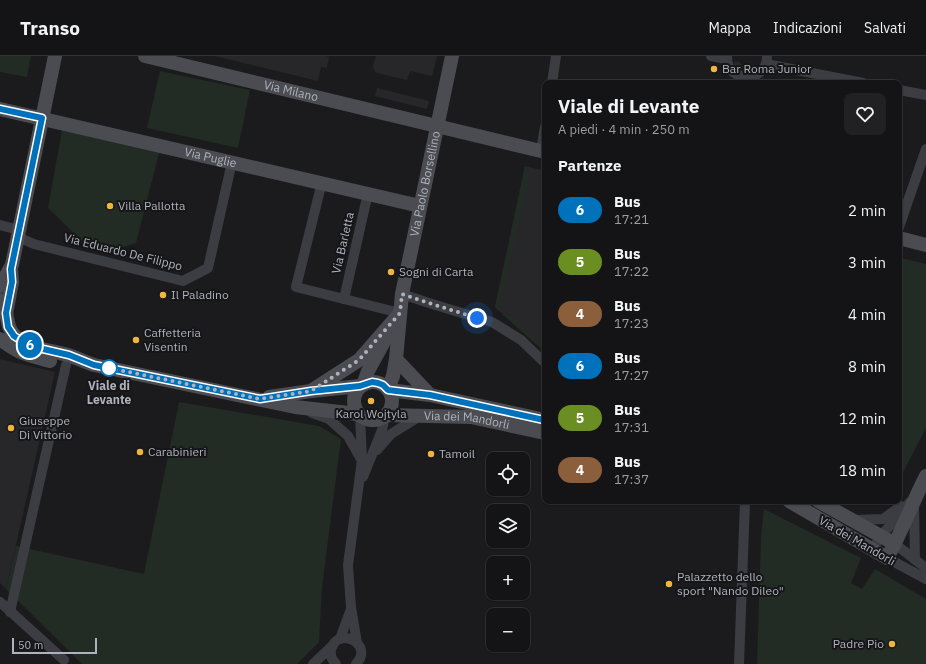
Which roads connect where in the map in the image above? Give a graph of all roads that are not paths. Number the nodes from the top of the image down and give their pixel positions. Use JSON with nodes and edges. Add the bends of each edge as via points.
{"nodes":[{"id":1,"x":55,"y":56,"type":"edge"},
{"id":2,"x":145,"y":56,"type":"edge"},
{"id":3,"x":452,"y":56,"type":"edge"},
{"id":4,"x":556,"y":56,"type":"edge"},
{"id":5,"x":711,"y":56,"type":"edge"},
{"id":6,"x":726,"y":58,"type":"edge"},
{"id":7,"x":766,"y":60,"type":"edge"},
{"id":8,"x":552,"y":80,"type":"edge"},
{"id":9,"x":742,"y":80,"type":"edge"},
{"id":10,"x":850,"y":80,"type":"edge"},
{"id":11,"x":902,"y":91,"type":"edge"},
{"id":12,"x":926,"y":95,"type":"edge"},
{"id":13,"x":0,"y":109,"type":"edge"},
{"id":14,"x":42,"y":118,"type":"junction"},
{"id":15,"x":437,"y":126,"type":"junction"},
{"id":16,"x":926,"y":148,"type":"edge"},
{"id":17,"x":542,"y":151,"type":"edge"},
{"id":18,"x":232,"y":162,"type":"junction"},
{"id":19,"x":322,"y":182,"type":"junction"},
{"id":20,"x":368,"y":192,"type":"junction"},
{"id":21,"x":420,"y":206,"type":"junction"},
{"id":22,"x":902,"y":218,"type":"edge"},
{"id":23,"x":0,"y":225,"type":"edge"},
{"id":24,"x":19,"y":233,"type":"junction"},
{"id":25,"x":902,"y":239,"type":"edge"},
{"id":26,"x":926,"y":245,"type":"edge"},
{"id":27,"x":11,"y":269,"type":"junction"},
{"id":28,"x":0,"y":286,"type":"edge"},
{"id":29,"x":402,"y":294,"type":"junction"},
{"id":30,"x":344,"y":299,"type":"junction"},
{"id":31,"x":0,"y":300,"type":"edge"},
{"id":32,"x":6,"y":313,"type":"junction"},
{"id":33,"x":400,"y":313,"type":"junction"},
{"id":34,"x":0,"y":326,"type":"edge"},
{"id":35,"x":0,"y":339,"type":"edge"},
{"id":36,"x":396,"y":359,"type":"junction"},
{"id":37,"x":542,"y":360,"type":"edge"},
{"id":38,"x":66,"y":365,"type":"junction"},
{"id":39,"x":94,"y":365,"type":"junction"},
{"id":40,"x":362,"y":385,"type":"junction"},
{"id":41,"x":388,"y":389,"type":"junction"},
{"id":42,"x":311,"y":391,"type":"junction"},
{"id":43,"x":430,"y":395,"type":"junction"},
{"id":44,"x":260,"y":399,"type":"junction"},
{"id":45,"x":295,"y":406,"type":"junction"},
{"id":46,"x":359,"y":415,"type":"junction"},
{"id":47,"x":386,"y":416,"type":"junction"},
{"id":48,"x":420,"y":416,"type":"junction"},
{"id":49,"x":542,"y":419,"type":"edge"},
{"id":50,"x":542,"y":432,"type":"edge"},
{"id":51,"x":373,"y":454,"type":"junction"},
{"id":52,"x":362,"y":460,"type":"junction"},
{"id":53,"x":926,"y":476,"type":"edge"},
{"id":54,"x":359,"y":487,"type":"junction"},
{"id":55,"x":914,"y":497,"type":"junction"},
{"id":56,"x":745,"y":504,"type":"edge"},
{"id":57,"x":794,"y":504,"type":"edge"},
{"id":58,"x":824,"y":504,"type":"edge"},
{"id":59,"x":854,"y":520,"type":"junction"},
{"id":60,"x":881,"y":536,"type":"junction"},
{"id":61,"x":895,"y":544,"type":"junction"},
{"id":62,"x":872,"y":550,"type":"junction"},
{"id":63,"x":887,"y":558,"type":"junction"},
{"id":64,"x":915,"y":560,"type":"junction"},
{"id":65,"x":926,"y":568,"type":"edge"},
{"id":66,"x":926,"y":579,"type":"edge"},
{"id":67,"x":0,"y":602,"type":"edge"},
{"id":68,"x":351,"y":607,"type":"junction"},
{"id":69,"x":10,"y":612,"type":"junction"},
{"id":70,"x":336,"y":642,"type":"junction"},
{"id":71,"x":359,"y":647,"type":"junction"},
{"id":72,"x":64,"y":660,"type":"dead end"},
{"id":73,"x":313,"y":664,"type":"edge"},
{"id":74,"x":336,"y":664,"type":"edge"},
{"id":75,"x":356,"y":664,"type":"edge"},
{"id":76,"x":366,"y":664,"type":"edge"},
{"id":77,"x":740,"y":664,"type":"edge"}],
"edges":[{"from":1,"to":14,"type":"street"},
{"from":2,"to":15,"type":"street","name":"Via Milano"},
{"from":3,"to":15,"type":"street","name":"Via Paolo Borsellino"},
{"from":4,"to":8,"type":"street"},
{"from":5,"to":6,"type":"street"},
{"from":6,"to":9,"type":"street","via":[[732,71]]},
{"from":7,"to":9,"type":"street","via":[[757,75]]},
{"from":7,"to":10,"type":"street"},
{"from":11,"to":12,"type":"street"},
{"from":13,"to":14,"type":"street","name":"Via Puglie"},
{"from":14,"to":18,"type":"street","name":"Via Puglie"},
{"from":14,"to":24,"type":"street"},
{"from":15,"to":17,"type":"street","name":"Via Milano"},
{"from":15,"to":21,"type":"street","name":"Via Paolo Borsellino"},
{"from":16,"to":22,"type":"street"},
{"from":18,"to":19,"type":"street","name":"Via Puglie"},
{"from":18,"to":24,"type":"street","name":"Via Eduardo De Filippo","via":[[208,268],[183,282],[34,244]]},
{"from":19,"to":20,"type":"street","name":"Via Puglie"},
{"from":19,"to":30,"type":"street","via":[[296,287]]},
{"from":20,"to":21,"type":"street","name":"Via Puglie"},
{"from":20,"to":30,"type":"street","name":"Via Barletta"},
{"from":21,"to":29,"type":"street","name":"Via Paolo Borsellino"},
{"from":23,"to":24,"type":"street","name":"Via Eduardo De Filippo"},
{"from":24,"to":27,"type":"street"},
{"from":25,"to":26,"type":"street"},
{"from":27,"to":28,"type":"street"},
{"from":27,"to":32,"type":"street","via":[[12,282]]},
{"from":29,"to":33,"type":"street","name":"Via Paolo Borsellino"},
{"from":29,"to":37,"type":"street","via":[[492,322],[520,340]]},
{"from":30,"to":33,"type":"street"},
{"from":31,"to":32,"type":"street"},
{"from":32,"to":34,"type":"street"},
{"from":32,"to":39,"type":"street","via":[[8,327],[14,336],[30,346],[69,355]]},
{"from":33,"to":36,"type":"street","name":"Via Paolo Borsellino"},
{"from":33,"to":40,"type":"street"},
{"from":33,"to":42,"type":"street","via":[[359,360]]},
{"from":35,"to":38,"type":"street","via":[[26,355]]},
{"from":36,"to":41,"type":"street","name":"Via Paolo Borsellino"},
{"from":36,"to":43,"type":"street"},
{"from":38,"to":39,"type":"street"},
{"from":38,"to":69,"type":"street"},
{"from":39,"to":44,"type":"street"},
{"from":40,"to":41,"type":"street","via":[[372,382]]},
{"from":40,"to":42,"type":"street"},
{"from":40,"to":46,"type":"street","via":[[356,391],[353,403]]},
{"from":41,"to":43,"type":"street","name":"Via dei Mandorli"},
{"from":41,"to":47,"type":"street","via":[[392,405]]},
{"from":42,"to":44,"type":"street"},
{"from":43,"to":49,"type":"street","name":"Via dei Mandorli"},
{"from":44,"to":45,"type":"street"},
{"from":45,"to":46,"type":"street"},
{"from":45,"to":52,"type":"street","via":[[329,419],[348,436]]},
{"from":46,"to":47,"type":"street","via":[[375,421]]},
{"from":46,"to":52,"type":"street"},
{"from":47,"to":48,"type":"street","name":"Via dei Mandorli"},
{"from":47,"to":51,"type":"street"},
{"from":48,"to":50,"type":"street","name":"Via dei Mandorli","via":[[471,417]]},
{"from":48,"to":51,"type":"street","via":[[391,434]]},
{"from":51,"to":54,"type":"street"},
{"from":52,"to":54,"type":"street"},
{"from":53,"to":55,"type":"street"},
{"from":54,"to":68,"type":"street","via":[[348,565]]},
{"from":55,"to":59,"type":"street","via":[[883,519]]},
{"from":55,"to":60,"type":"street"},
{"from":55,"to":61,"type":"street"},
{"from":55,"to":64,"type":"street"},
{"from":56,"to":77,"type":"street"},
{"from":57,"to":62,"type":"street","name":"Via dei Mandorli"},
{"from":58,"to":59,"type":"street","name":"Via dei Mandorli"},
{"from":59,"to":60,"type":"street","name":"Via dei Mandorli"},
{"from":60,"to":61,"type":"street","name":"Via dei Mandorli"},
{"from":60,"to":62,"type":"street"},
{"from":61,"to":63,"type":"street"},
{"from":61,"to":64,"type":"street","name":"Via dei Mandorli"},
{"from":62,"to":63,"type":"street","name":"Via dei Mandorli"},
{"from":63,"to":66,"type":"street","name":"Via dei Mandorli"},
{"from":64,"to":65,"type":"street","name":"Via dei Mandorli"},
{"from":67,"to":69,"type":"street"},
{"from":68,"to":70,"type":"street"},
{"from":68,"to":71,"type":"street"},
{"from":69,"to":72,"type":"street"},
{"from":70,"to":71,"type":"street","via":[[349,638]]},
{"from":70,"to":73,"type":"street"},
{"from":70,"to":74,"type":"street","via":[[330,653]]},
{"from":71,"to":75,"type":"street","via":[[360,657]]},
{"from":71,"to":76,"type":"street"}]}
